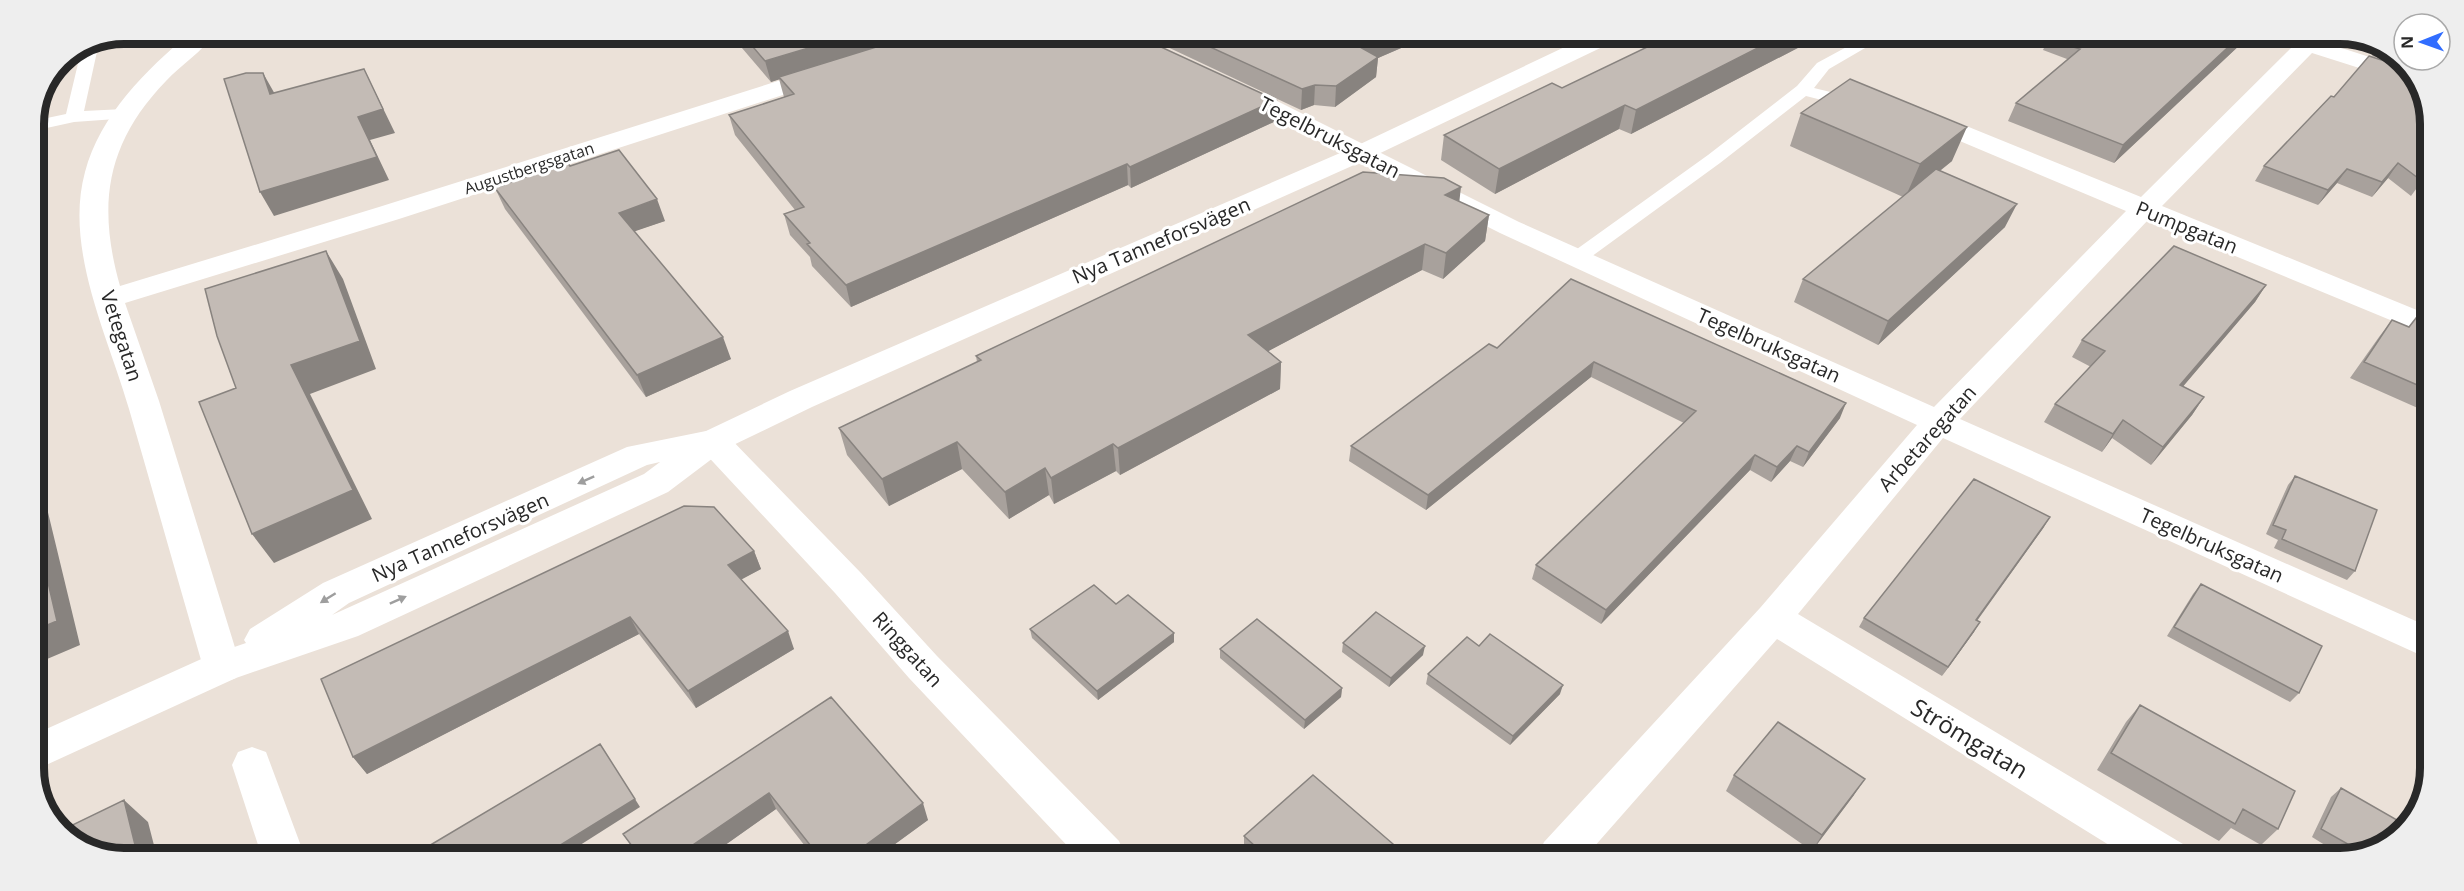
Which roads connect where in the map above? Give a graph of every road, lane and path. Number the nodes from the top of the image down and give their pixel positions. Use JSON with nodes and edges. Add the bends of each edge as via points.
{"nodes":[{"id":1,"x":193,"y":43,"type":"edge"},
{"id":2,"x":1592,"y":43,"type":"edge"},
{"id":3,"x":1865,"y":43,"type":"edge"},
{"id":4,"x":2300,"y":43,"type":"edge"},
{"id":5,"x":2312,"y":43,"type":"edge"},
{"id":6,"x":89,"y":52,"type":"edge"},
{"id":7,"x":846,"y":67,"type":"edge"},
{"id":8,"x":2404,"y":76,"type":"edge"},
{"id":9,"x":1212,"y":79,"type":"edge"},
{"id":10,"x":1803,"y":90,"type":"junction"},
{"id":11,"x":1868,"y":107,"type":"edge"},
{"id":12,"x":124,"y":114,"type":"junction"},
{"id":13,"x":74,"y":117,"type":"junction"},
{"id":14,"x":1934,"y":123,"type":"edge"},
{"id":15,"x":43,"y":124,"type":"edge"},
{"id":16,"x":1363,"y":152,"type":"junction"},
{"id":17,"x":2144,"y":209,"type":"junction"},
{"id":18,"x":1576,"y":258,"type":"junction"},
{"id":19,"x":108,"y":299,"type":"junction"},
{"id":20,"x":2420,"y":322,"type":"edge"},
{"id":21,"x":1938,"y":422,"type":"junction"},
{"id":22,"x":713,"y":441,"type":"junction"},
{"id":23,"x":1773,"y":618,"type":"junction"},
{"id":24,"x":2420,"y":640,"type":"edge"},
{"id":25,"x":222,"y":667,"type":"junction"},
{"id":26,"x":44,"y":749,"type":"edge"},
{"id":27,"x":252,"y":765,"type":"dead end"},
{"id":28,"x":282,"y":848,"type":"edge"},
{"id":29,"x":1097,"y":848,"type":"edge"},
{"id":30,"x":1566,"y":848,"type":"edge"},
{"id":31,"x":2152,"y":848,"type":"edge"}],
"edges":[{"from":1,"to":12,"type":"street","name":"Vetegatan"},
{"from":2,"to":16,"type":"street","name":"Nya Tanneforsvägen"},
{"from":3,"to":10,"type":"lane","via":[[1823,66]]},
{"from":4,"to":17,"type":"street","name":"Arbetaregatan"},
{"from":5,"to":8,"type":"street"},
{"from":6,"to":13,"type":"lane"},
{"from":7,"to":19,"type":"street","name":"Augustbergsgatan"},
{"from":9,"to":16,"type":"street","name":"Tegelbruksgatan"},
{"from":10,"to":11,"type":"lane"},
{"from":10,"to":18,"type":"lane"},
{"from":12,"to":13,"type":"lane"},
{"from":12,"to":19,"type":"street","name":"Vetegatan","via":[[107,145],[93,207]]},
{"from":13,"to":15,"type":"lane"},
{"from":14,"to":17,"type":"street","name":"Pumpgatan"},
{"from":16,"to":18,"type":"street","name":"Tegelbruksgatan"},
{"from":16,"to":22,"type":"street","name":"Nya Tanneforsvägen"},
{"from":17,"to":20,"type":"street","name":"Pumpgatan"},
{"from":17,"to":21,"type":"street","name":"Arbetaregatan"},
{"from":18,"to":21,"type":"street","name":"Tegelbruksgatan"},
{"from":19,"to":25,"type":"street","name":"Vetegatan"},
{"from":21,"to":23,"type":"street","name":"Arbetaregatan"},
{"from":21,"to":24,"type":"street","name":"Tegelbruksgatan"},
{"from":22,"to":25,"type":"street","name":"Nya Tanneforsvägen","via":[[656,483],[345,624]]},
{"from":22,"to":29,"type":"street","name":"Ringgatan"},
{"from":23,"to":30,"type":"street","name":"Arbetaregatan"},
{"from":23,"to":31,"type":"street","name":"Strömgatan"},
{"from":25,"to":26,"type":"street","name":"Nya Tanneforsvägen"},
{"from":27,"to":28,"type":"street"}]}
